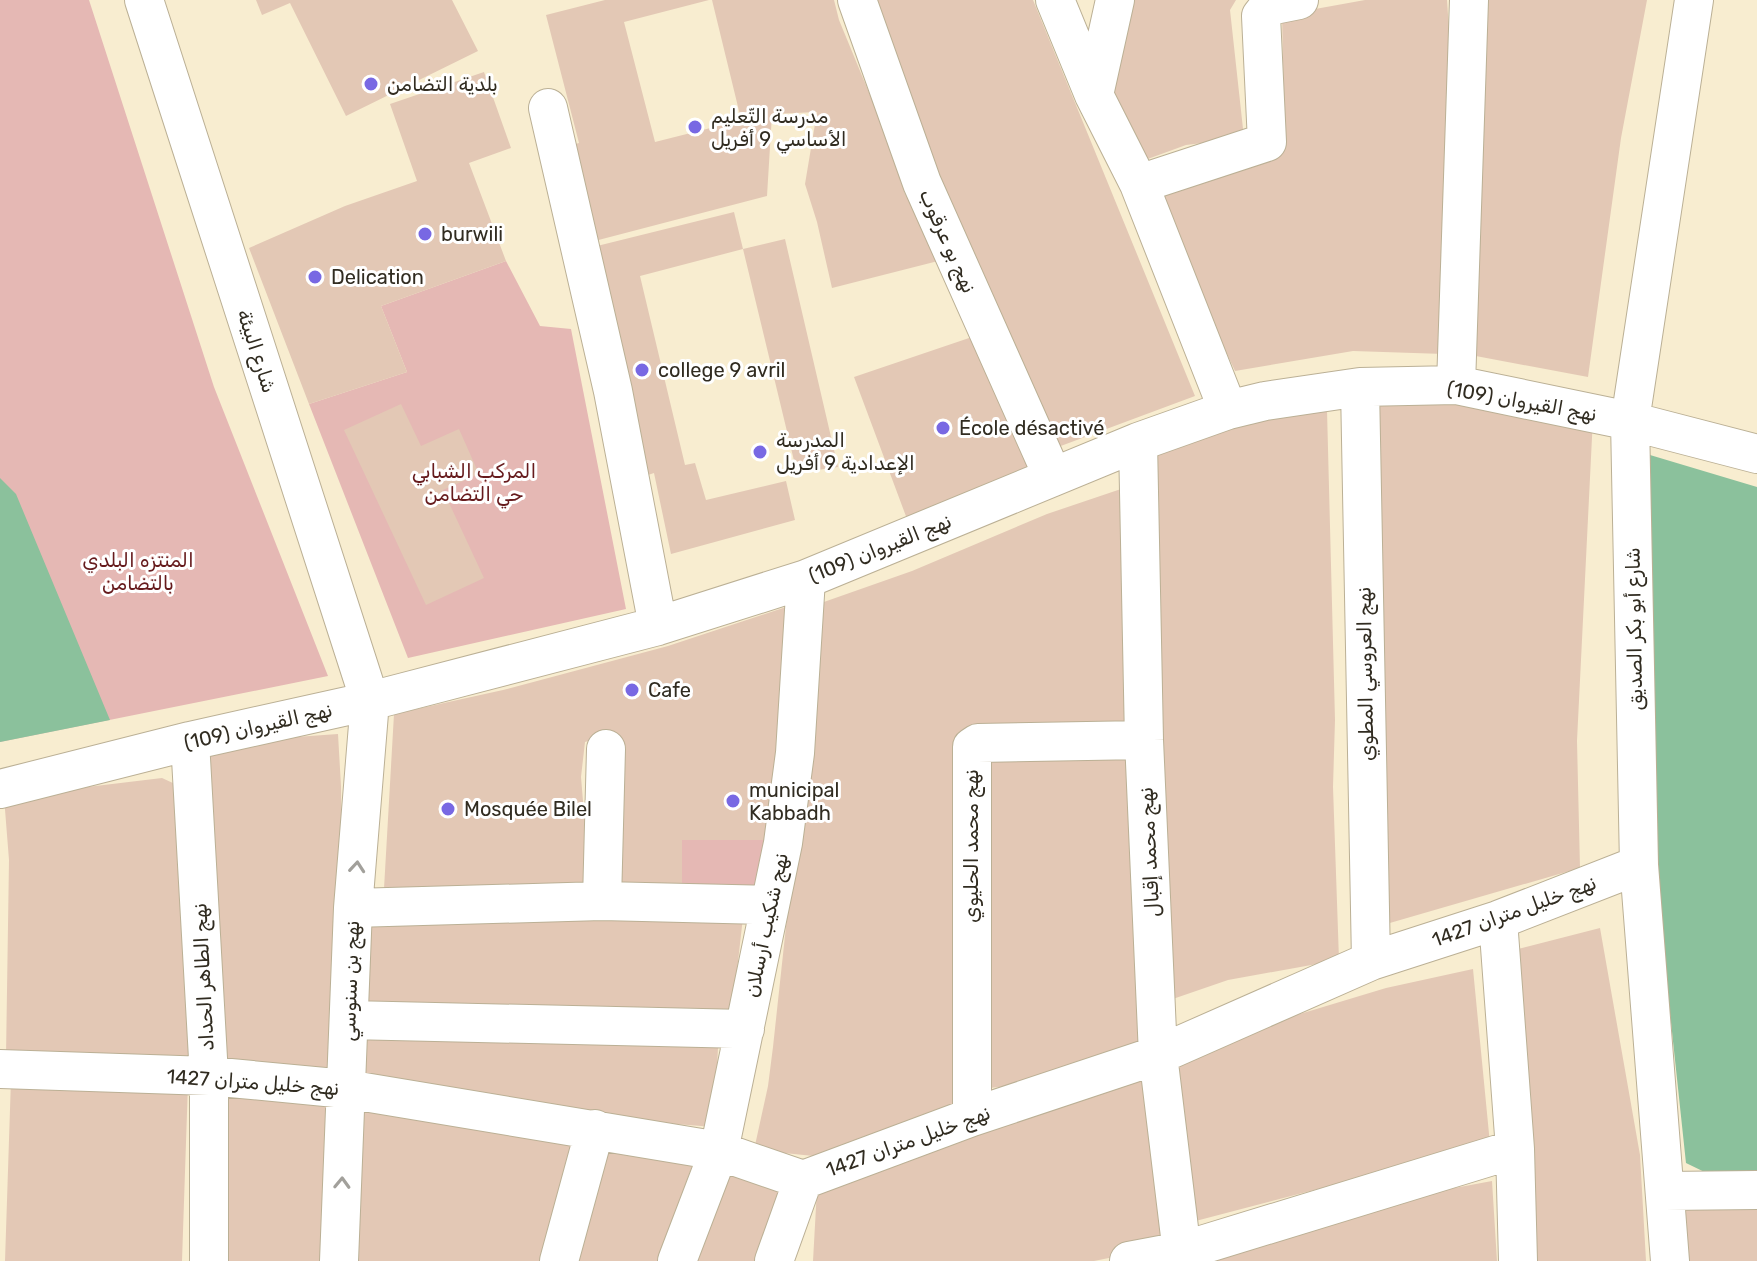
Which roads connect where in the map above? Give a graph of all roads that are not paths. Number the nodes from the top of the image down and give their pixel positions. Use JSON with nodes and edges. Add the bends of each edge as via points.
{"nodes":[{"id":1,"x":144,"y":0,"type":"edge"},
{"id":2,"x":857,"y":0,"type":"edge"},
{"id":3,"x":1055,"y":0,"type":"edge"},
{"id":4,"x":1115,"y":0,"type":"edge"},
{"id":5,"x":1299,"y":0,"type":"edge"},
{"id":6,"x":1469,"y":0,"type":"edge"},
{"id":7,"x":1694,"y":0,"type":"edge"},
{"id":8,"x":1094,"y":95,"type":"junction"},
{"id":9,"x":548,"y":108,"type":"dead end"},
{"id":10,"x":1139,"y":184,"type":"junction"},
{"id":11,"x":1456,"y":385,"type":"junction"},
{"id":12,"x":1360,"y":387,"type":"junction"},
{"id":13,"x":1228,"y":410,"type":"junction"},
{"id":14,"x":1630,"y":421,"type":"junction"},
{"id":15,"x":1138,"y":442,"type":"junction"},
{"id":16,"x":1757,"y":454,"type":"edge"},
{"id":17,"x":1053,"y":477,"type":"junction"},
{"id":18,"x":806,"y":579,"type":"junction"},
{"id":19,"x":658,"y":626,"type":"junction"},
{"id":20,"x":370,"y":701,"type":"junction"},
{"id":21,"x":1144,"y":740,"type":"junction"},
{"id":22,"x":190,"y":741,"type":"junction"},
{"id":23,"x":606,"y":749,"type":"dead end"},
{"id":24,"x":0,"y":789,"type":"edge"},
{"id":25,"x":1639,"y":865,"type":"junction"},
{"id":26,"x":602,"y":901,"type":"junction"},
{"id":27,"x":769,"y":905,"type":"junction"},
{"id":28,"x":353,"y":908,"type":"junction"},
{"id":29,"x":1498,"y":920,"type":"junction"},
{"id":30,"x":1371,"y":961,"type":"junction"},
{"id":31,"x":349,"y":1020,"type":"junction"},
{"id":32,"x":745,"y":1029,"type":"junction"},
{"id":33,"x":0,"y":1040,"type":"edge"},
{"id":34,"x":1158,"y":1055,"type":"junction"},
{"id":35,"x":0,"y":1069,"type":"edge"},
{"id":36,"x":209,"y":1076,"type":"junction"},
{"id":37,"x":0,"y":1085,"type":"edge"},
{"id":38,"x":346,"y":1089,"type":"junction"},
{"id":39,"x":972,"y":1117,"type":"junction"},
{"id":40,"x":595,"y":1129,"type":"junction"},
{"id":41,"x":1515,"y":1149,"type":"junction"},
{"id":42,"x":719,"y":1151,"type":"junction"},
{"id":43,"x":803,"y":1180,"type":"junction"},
{"id":44,"x":1757,"y":1190,"type":"edge"},
{"id":45,"x":1665,"y":1191,"type":"junction"},
{"id":46,"x":1182,"y":1256,"type":"edge"},
{"id":47,"x":209,"y":1261,"type":"edge"},
{"id":48,"x":339,"y":1261,"type":"edge"},
{"id":49,"x":559,"y":1261,"type":"edge"},
{"id":50,"x":677,"y":1261,"type":"edge"},
{"id":51,"x":774,"y":1261,"type":"edge"},
{"id":52,"x":1129,"y":1261,"type":"edge"},
{"id":53,"x":1518,"y":1261,"type":"edge"},
{"id":54,"x":1670,"y":1261,"type":"edge"}],
"edges":[{"from":1,"to":20,"type":"street","name":"شارع البيئة"},
{"from":2,"to":17,"type":"street","name":"نهج بو عرقوب","via":[[922,183]]},
{"from":3,"to":8,"type":"street"},
{"from":4,"to":8,"type":"street"},
{"from":5,"to":10,"type":"street","via":[[1269,6],[1261,16],[1267,142]]},
{"from":6,"to":11,"type":"street"},
{"from":7,"to":14,"type":"street","name":"شارع أبو بكر الصديق"},
{"from":8,"to":10,"type":"street"},
{"from":9,"to":19,"type":"street","via":[[613,391]]},
{"from":10,"to":13,"type":"street"},
{"from":11,"to":12,"type":"street","name":"نهج القيروان (109)"},
{"from":11,"to":14,"type":"street","name":"نهج القيروان (109)"},
{"from":12,"to":13,"type":"street","name":"نهج القيروان (109)"},
{"from":12,"to":30,"type":"street","name":"نهج العروسي المطوي"},
{"from":13,"to":15,"type":"street","name":"نهج القيروان (109)"},
{"from":14,"to":16,"type":"street","name":"نهج القيروان (109)"},
{"from":14,"to":25,"type":"street","name":"شارع أبو بكر الصديق"},
{"from":15,"to":17,"type":"street","name":"نهج القيروان (109)"},
{"from":15,"to":21,"type":"street","name":"نهج محمد إقبال"},
{"from":17,"to":18,"type":"street","name":"نهج القيروان (109)"},
{"from":18,"to":19,"type":"street","name":"نهج القيروان (109)"},
{"from":18,"to":27,"type":"street","name":"نهج شكيب أرسلان","via":[[795,753]]},
{"from":19,"to":20,"type":"street","name":"نهج القيروان (109)"},
{"from":20,"to":22,"type":"street","name":"نهج القيروان (109)"},
{"from":28,"to":20,"type":"street","name":"نهج بن سنوسي","one_way":true},
{"from":21,"to":34,"type":"street","name":"نهج محمد إقبال"},
{"from":21,"to":39,"type":"street","name":"نهج محمد الحليوي","via":[[972,747]]},
{"from":22,"to":24,"type":"street","name":"نهج القيروان (109)"},
{"from":22,"to":36,"type":"street","name":"نهج الطاهر الحداد"},
{"from":23,"to":26,"type":"street"},
{"from":25,"to":29,"type":"street","name":"نهج خليل متران 1427"},
{"from":25,"to":45,"type":"street","name":"شارع أبو بكر الصديق"},
{"from":26,"to":27,"type":"street"},
{"from":26,"to":28,"type":"street"},
{"from":27,"to":32,"type":"street","name":"نهج شكيب أرسلان"},
{"from":28,"to":31,"type":"street","name":"نهج بن سنوسي"},
{"from":29,"to":30,"type":"street","name":"نهج خليل متران 1427"},
{"from":29,"to":41,"type":"street"},
{"from":30,"to":34,"type":"street","name":"نهج خليل متران 1427"},
{"from":31,"to":32,"type":"street"},
{"from":31,"to":38,"type":"street","name":"نهج بن سنوسي"},
{"from":32,"to":42,"type":"street","name":"نهج شكيب أرسلان"},
{"from":33,"to":35,"type":"street"},
{"from":34,"to":39,"type":"street","name":"نهج خليل متران 1427"},
{"from":34,"to":46,"type":"street","name":"نهج محمد إقبال"},
{"from":35,"to":36,"type":"street","name":"نهج خليل متران 1427"},
{"from":35,"to":37,"type":"street"},
{"from":36,"to":38,"type":"street","name":"نهج خليل متران 1427"},
{"from":36,"to":47,"type":"street","name":"نهج الطاهر الحداد"},
{"from":38,"to":40,"type":"street","name":"نهج خليل متران 1427"},
{"from":48,"to":38,"type":"street","name":"نهج بن سنوسي","one_way":true},
{"from":39,"to":43,"type":"street","name":"نهج خليل متران 1427"},
{"from":40,"to":42,"type":"street","name":"نهج خليل متران 1427"},
{"from":40,"to":49,"type":"street"},
{"from":41,"to":46,"type":"street"},
{"from":41,"to":53,"type":"street"},
{"from":42,"to":43,"type":"street","name":"نهج خليل متران 1427"},
{"from":42,"to":50,"type":"street","name":"نهج شكيب أرسلان"},
{"from":43,"to":51,"type":"street"},
{"from":44,"to":45,"type":"street"},
{"from":45,"to":54,"type":"street","name":"شارع أبو بكر الصديق"},
{"from":46,"to":52,"type":"street"}]}
